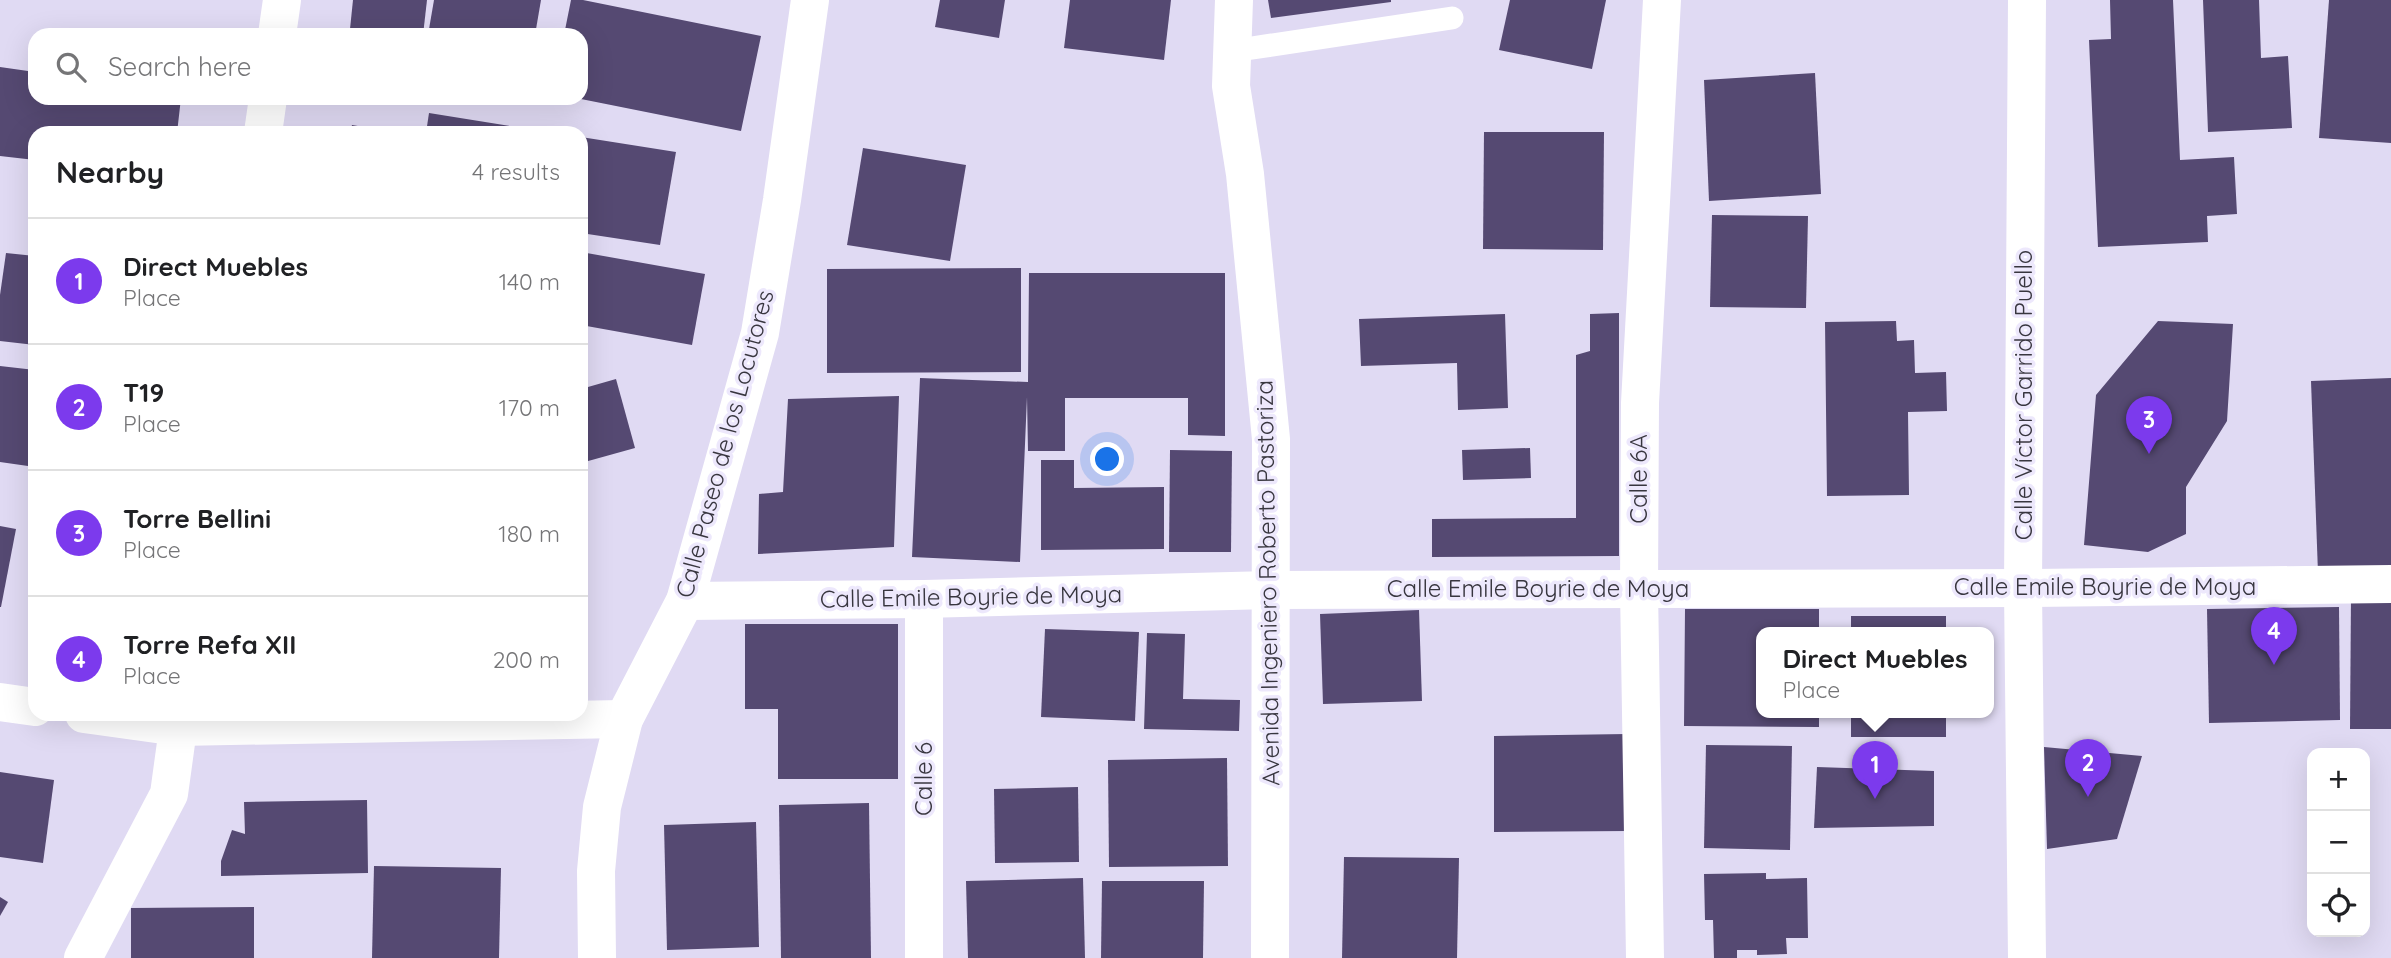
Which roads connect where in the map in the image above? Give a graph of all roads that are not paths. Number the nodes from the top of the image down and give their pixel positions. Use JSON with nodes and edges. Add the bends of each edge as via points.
{"nodes":[{"id":1,"x":282,"y":0,"type":"edge"},
{"id":2,"x":810,"y":0,"type":"edge"},
{"id":3,"x":1234,"y":0,"type":"edge"},
{"id":4,"x":1662,"y":0,"type":"edge"},
{"id":5,"x":2027,"y":0,"type":"edge"},
{"id":6,"x":1452,"y":18,"type":"dead end"},
{"id":7,"x":278,"y":28,"type":"edge"},
{"id":8,"x":1232,"y":51,"type":"junction"},
{"id":9,"x":267,"y":105,"type":"edge"},
{"id":10,"x":264,"y":126,"type":"edge"},
{"id":11,"x":2391,"y":584,"type":"edge"},
{"id":12,"x":2023,"y":588,"type":"junction"},
{"id":13,"x":1639,"y":589,"type":"junction"},
{"id":14,"x":1270,"y":590,"type":"junction"},
{"id":15,"x":924,"y":599,"type":"junction"},
{"id":16,"x":685,"y":601,"type":"junction"},
{"id":17,"x":0,"y":702,"type":"edge"},
{"id":18,"x":28,"y":706,"type":"edge"},
{"id":19,"x":588,"y":719,"type":"edge"},
{"id":20,"x":624,"y":719,"type":"junction"},
{"id":21,"x":179,"y":721,"type":"edge"},
{"id":22,"x":83,"y":958,"type":"edge"},
{"id":23,"x":597,"y":958,"type":"edge"},
{"id":24,"x":924,"y":958,"type":"edge"},
{"id":25,"x":1270,"y":958,"type":"edge"},
{"id":26,"x":1645,"y":958,"type":"edge"},
{"id":27,"x":2027,"y":958,"type":"edge"}],
"edges":[{"from":1,"to":7,"type":"street"},
{"from":2,"to":16,"type":"street","name":"Calle Paseo de los Locutores","via":[[760,332]]},
{"from":3,"to":8,"type":"street","name":"Avenida Ingeniero Roberto Pastoriza"},
{"from":4,"to":13,"type":"street","name":"Calle 6A","via":[[1640,402]]},
{"from":5,"to":12,"type":"street","name":"Calle Víctor Garrido Puello"},
{"from":6,"to":8,"type":"lane"},
{"from":8,"to":14,"type":"street","name":"Avenida Ingeniero Roberto Pastoriza","via":[[1231,86],[1245,174],[1270,439]]},
{"from":9,"to":10,"type":"street"},
{"from":11,"to":12,"type":"street","name":"Calle Emile Boyrie de Moya"},
{"from":12,"to":13,"type":"street","name":"Calle Emile Boyrie de Moya"},
{"from":12,"to":27,"type":"street","name":"Calle Víctor Garrido Puello"},
{"from":13,"to":14,"type":"street","name":"Calle Emile Boyrie de Moya"},
{"from":13,"to":26,"type":"street","name":"Calle 6A"},
{"from":14,"to":15,"type":"street","name":"Calle Emile Boyrie de Moya"},
{"from":14,"to":25,"type":"street","name":"Avenida Ingeniero Roberto Pastoriza"},
{"from":15,"to":16,"type":"street","name":"Calle Emile Boyrie de Moya"},
{"from":15,"to":24,"type":"street","name":"Calle 6"},
{"from":16,"to":20,"type":"street","name":"Calle Paseo de los Locutores"},
{"from":17,"to":18,"type":"street"},
{"from":19,"to":20,"type":"street"},
{"from":20,"to":23,"type":"street","name":"Calle Paseo de los Locutores","via":[[602,807],[596,870]]},
{"from":21,"to":22,"type":"street","via":[[169,794]]}]}
